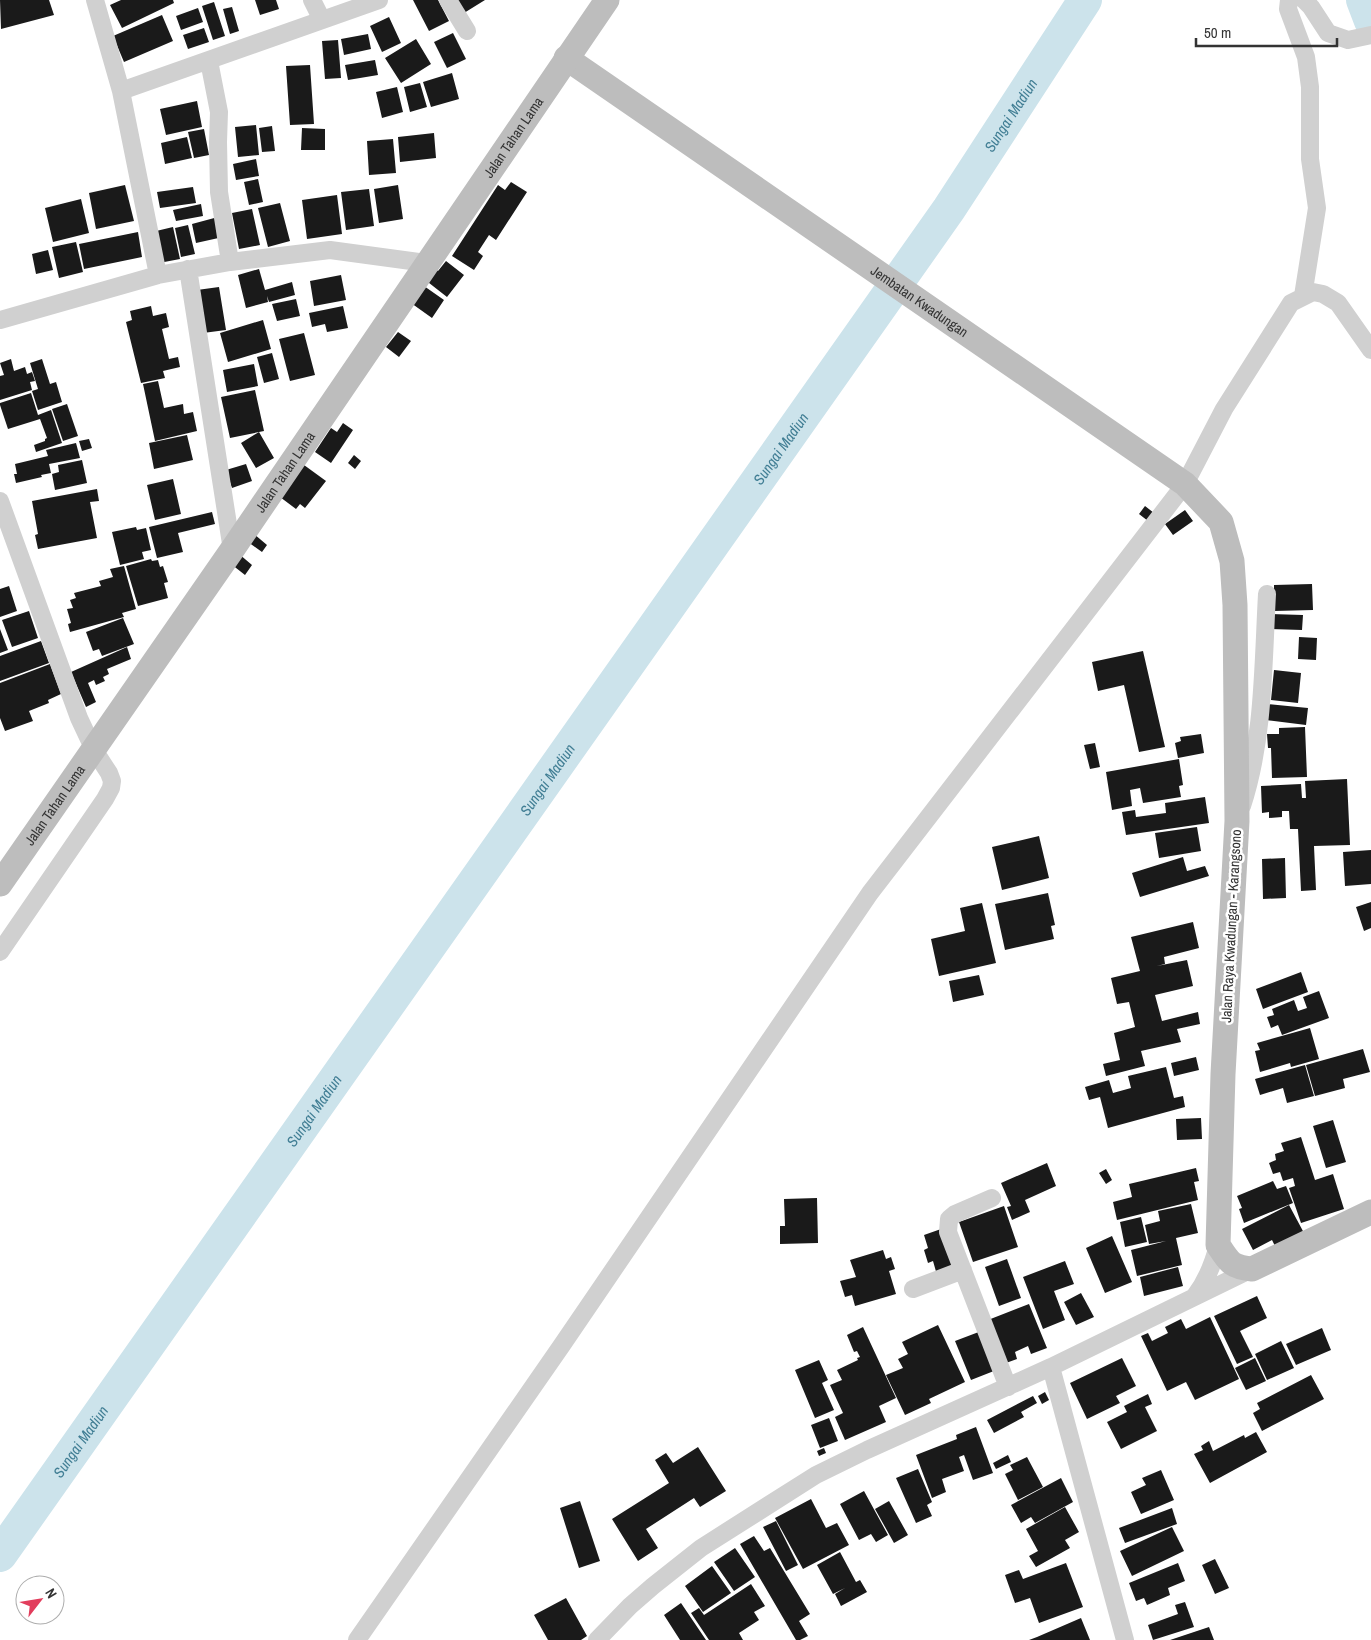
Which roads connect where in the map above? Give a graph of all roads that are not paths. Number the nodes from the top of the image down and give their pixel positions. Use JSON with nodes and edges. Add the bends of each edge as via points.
{"nodes":[{"id":1,"x":95,"y":0,"type":"edge"},
{"id":2,"x":312,"y":0,"type":"edge"},
{"id":3,"x":379,"y":0,"type":"edge"},
{"id":4,"x":448,"y":0,"type":"edge"},
{"id":5,"x":606,"y":0,"type":"edge"},
{"id":6,"x":1290,"y":0,"type":"edge"},
{"id":7,"x":1304,"y":0,"type":"edge"},
{"id":8,"x":322,"y":20,"type":"junction"},
{"id":9,"x":467,"y":31,"type":"dead end"},
{"id":10,"x":1371,"y":35,"type":"edge"},
{"id":11,"x":566,"y":58,"type":"junction"},
{"id":12,"x":209,"y":61,"type":"junction"},
{"id":13,"x":121,"y":91,"type":"junction"},
{"id":14,"x":230,"y":262,"type":"junction"},
{"id":15,"x":426,"y":263,"type":"junction"},
{"id":16,"x":188,"y":269,"type":"junction"},
{"id":17,"x":158,"y":275,"type":"junction"},
{"id":18,"x":1303,"y":296,"type":"junction"},
{"id":19,"x":0,"y":320,"type":"edge"},
{"id":20,"x":1371,"y":350,"type":"edge"},
{"id":21,"x":1154,"y":463,"type":"joint"},
{"id":22,"x":1185,"y":484,"type":"junction"},
{"id":23,"x":0,"y":502,"type":"edge"},
{"id":24,"x":232,"y":550,"type":"junction"},
{"id":25,"x":1266,"y":594,"type":"dead end"},
{"id":26,"x":94,"y":750,"type":"junction"},
{"id":27,"x":1237,"y":821,"type":"junction"},
{"id":28,"x":0,"y":884,"type":"edge"},
{"id":29,"x":0,"y":952,"type":"edge"},
{"id":30,"x":992,"y":1198,"type":"dead end"},
{"id":31,"x":1371,"y":1212,"type":"edge"},
{"id":32,"x":1218,"y":1245,"type":"junction"},
{"id":33,"x":1252,"y":1269,"type":"junction"},
{"id":34,"x":963,"y":1270,"type":"junction"},
{"id":35,"x":913,"y":1289,"type":"dead end"},
{"id":36,"x":1195,"y":1297,"type":"junction"},
{"id":37,"x":1051,"y":1367,"type":"junction"},
{"id":38,"x":1008,"y":1387,"type":"junction"},
{"id":39,"x":358,"y":1640,"type":"edge"},
{"id":40,"x":597,"y":1640,"type":"edge"},
{"id":41,"x":1125,"y":1640,"type":"edge"}],
"edges":[{"from":1,"to":13,"type":"street"},
{"from":2,"to":8,"type":"street"},
{"from":3,"to":8,"type":"street"},
{"from":4,"to":9,"type":"street"},
{"from":5,"to":11,"type":"main road","name":"Jalan Tahan Lama"},
{"from":6,"to":18,"type":"street","via":[[1288,9],[1306,56],[1310,87],[1310,159],[1317,208]]},
{"from":7,"to":10,"type":"street","via":[[1328,33],[1348,40]]},
{"from":8,"to":12,"type":"street"},
{"from":11,"to":15,"type":"main road","name":"Jalan Tahan Lama"},
{"from":11,"to":21,"type":"main road","name":"Jembatan Kwadungan"},
{"from":12,"to":13,"type":"street"},
{"from":12,"to":14,"type":"street","via":[[219,112],[219,192]]},
{"from":13,"to":17,"type":"street"},
{"from":14,"to":15,"type":"street","via":[[330,250]]},
{"from":14,"to":16,"type":"street"},
{"from":15,"to":24,"type":"main road","name":"Jalan Tahan Lama"},
{"from":16,"to":17,"type":"street"},
{"from":16,"to":24,"type":"street"},
{"from":17,"to":19,"type":"street"},
{"from":18,"to":20,"type":"street","via":[[1313,292],[1324,294],[1338,303]]},
{"from":18,"to":22,"type":"street","via":[[1291,303],[1224,409]]},
{"from":21,"to":22,"type":"main road","name":"Jalan Raya Kwadungan - Karangsono"},
{"from":22,"to":27,"type":"main road","name":"Jalan Raya Kwadungan - Karangsono","via":[[1221,522],[1232,561]]},
{"from":22,"to":39,"type":"street","via":[[870,893]]},
{"from":23,"to":26,"type":"street"},
{"from":24,"to":26,"type":"main road","name":"Jalan Tahan Lama"},
{"from":25,"to":27,"type":"street","via":[[1261,708],[1251,779]]},
{"from":26,"to":28,"type":"main road","name":"Jalan Tahan Lama"},
{"from":26,"to":29,"type":"street","via":[[109,772],[112,788]]},
{"from":27,"to":32,"type":"main road","name":"Jalan Raya Kwadungan - Karangsono","via":[[1223,1074]]},
{"from":30,"to":34,"type":"street","via":[[949,1219],[948,1232]]},
{"from":31,"to":33,"type":"main road"},
{"from":32,"to":33,"type":"main road","via":[[1228,1262]]},
{"from":32,"to":36,"type":"street","via":[[1206,1283]]},
{"from":33,"to":36,"type":"street"},
{"from":34,"to":35,"type":"street"},
{"from":34,"to":38,"type":"street"},
{"from":36,"to":37,"type":"street"},
{"from":37,"to":38,"type":"street"},
{"from":37,"to":41,"type":"street"},
{"from":38,"to":40,"type":"street","via":[[816,1475],[700,1548],[630,1606]]}]}
